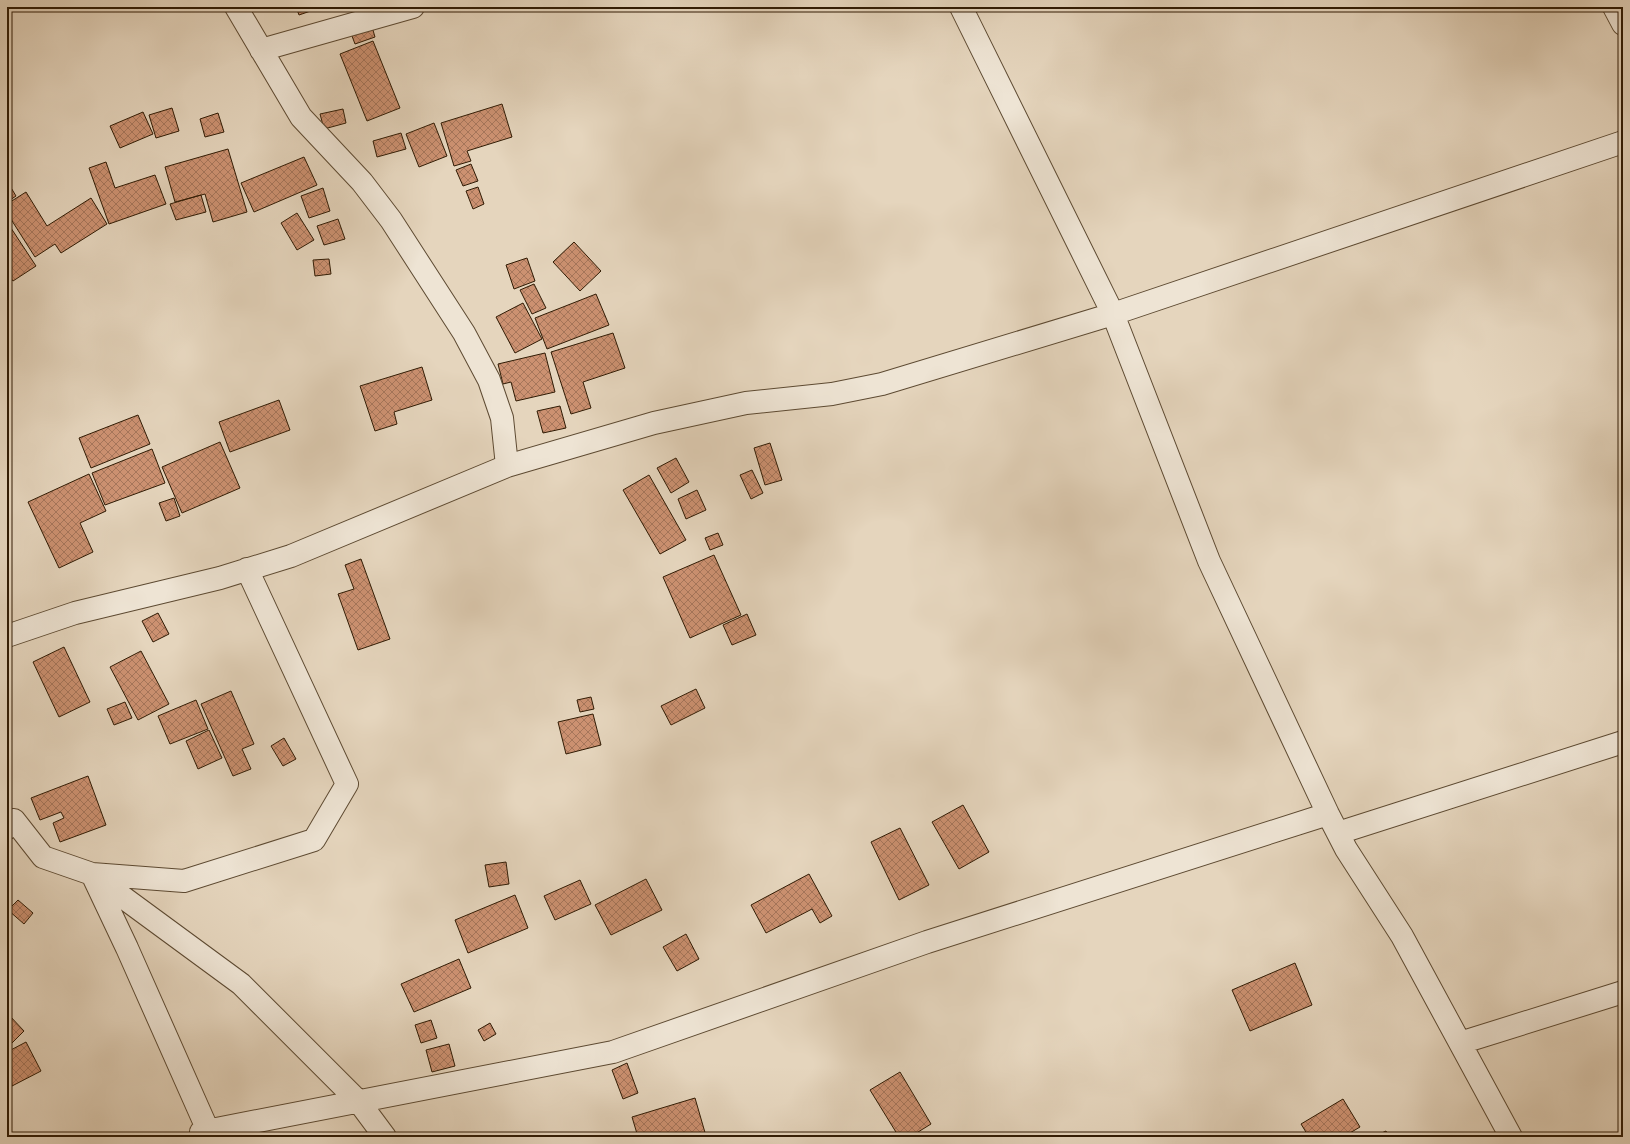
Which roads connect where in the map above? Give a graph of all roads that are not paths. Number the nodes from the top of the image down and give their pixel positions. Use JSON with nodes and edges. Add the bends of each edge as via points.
{"nodes":[{"id":1,"x":236,"y":7,"type":"edge"},
{"id":2,"x":413,"y":7,"type":"edge"},
{"id":3,"x":961,"y":7,"type":"edge"},
{"id":4,"x":1614,"y":7,"type":"edge"},
{"id":5,"x":1623,"y":24,"type":"edge"},
{"id":6,"x":261,"y":50,"type":"junction"},
{"id":7,"x":1623,"y":142,"type":"edge"},
{"id":8,"x":1112,"y":314,"type":"junction"},
{"id":9,"x":507,"y":466,"type":"junction"},
{"id":10,"x":248,"y":570,"type":"junction"},
{"id":11,"x":7,"y":636,"type":"edge"},
{"id":12,"x":1623,"y":742,"type":"edge"},
{"id":13,"x":1328,"y":814,"type":"junction"},
{"id":14,"x":9,"y":822,"type":"edge"},
{"id":15,"x":1338,"y":833,"type":"junction"},
{"id":16,"x":92,"y":874,"type":"junction"},
{"id":17,"x":1623,"y":992,"type":"edge"},
{"id":18,"x":1460,"y":1043,"type":"junction"},
{"id":19,"x":359,"y":1102,"type":"junction"},
{"id":20,"x":202,"y":1135,"type":"edge"},
{"id":21,"x":385,"y":1137,"type":"edge"},
{"id":22,"x":1511,"y":1137,"type":"edge"}],
"edges":[{"from":1,"to":6,"type":"street"},
{"from":2,"to":6,"type":"street"},
{"from":3,"to":8,"type":"street"},
{"from":4,"to":5,"type":"street"},
{"from":6,"to":9,"type":"street","via":[[301,117],[362,182],[391,220],[464,333],[489,380],[502,418]]},
{"from":7,"to":8,"type":"street"},
{"from":8,"to":9,"type":"street","via":[[882,384],[832,394],[746,403],[662,421]]},
{"from":8,"to":13,"type":"street","via":[[1209,561]]},
{"from":9,"to":10,"type":"street","via":[[291,556]]},
{"from":10,"to":11,"type":"street","via":[[75,613]]},
{"from":10,"to":16,"type":"street","via":[[347,784],[314,840],[184,881]]},
{"from":12,"to":15,"type":"street"},
{"from":13,"to":15,"type":"street"},
{"from":13,"to":19,"type":"street","via":[[927,942],[613,1052]]},
{"from":14,"to":16,"type":"street","via":[[42,858]]},
{"from":15,"to":18,"type":"street","via":[[1402,936]]},
{"from":16,"to":19,"type":"street","via":[[241,984]]},
{"from":16,"to":20,"type":"street","via":[[206,1126]]},
{"from":17,"to":18,"type":"street"},
{"from":18,"to":22,"type":"street"},
{"from":19,"to":20,"type":"street"},
{"from":19,"to":21,"type":"street"}]}
